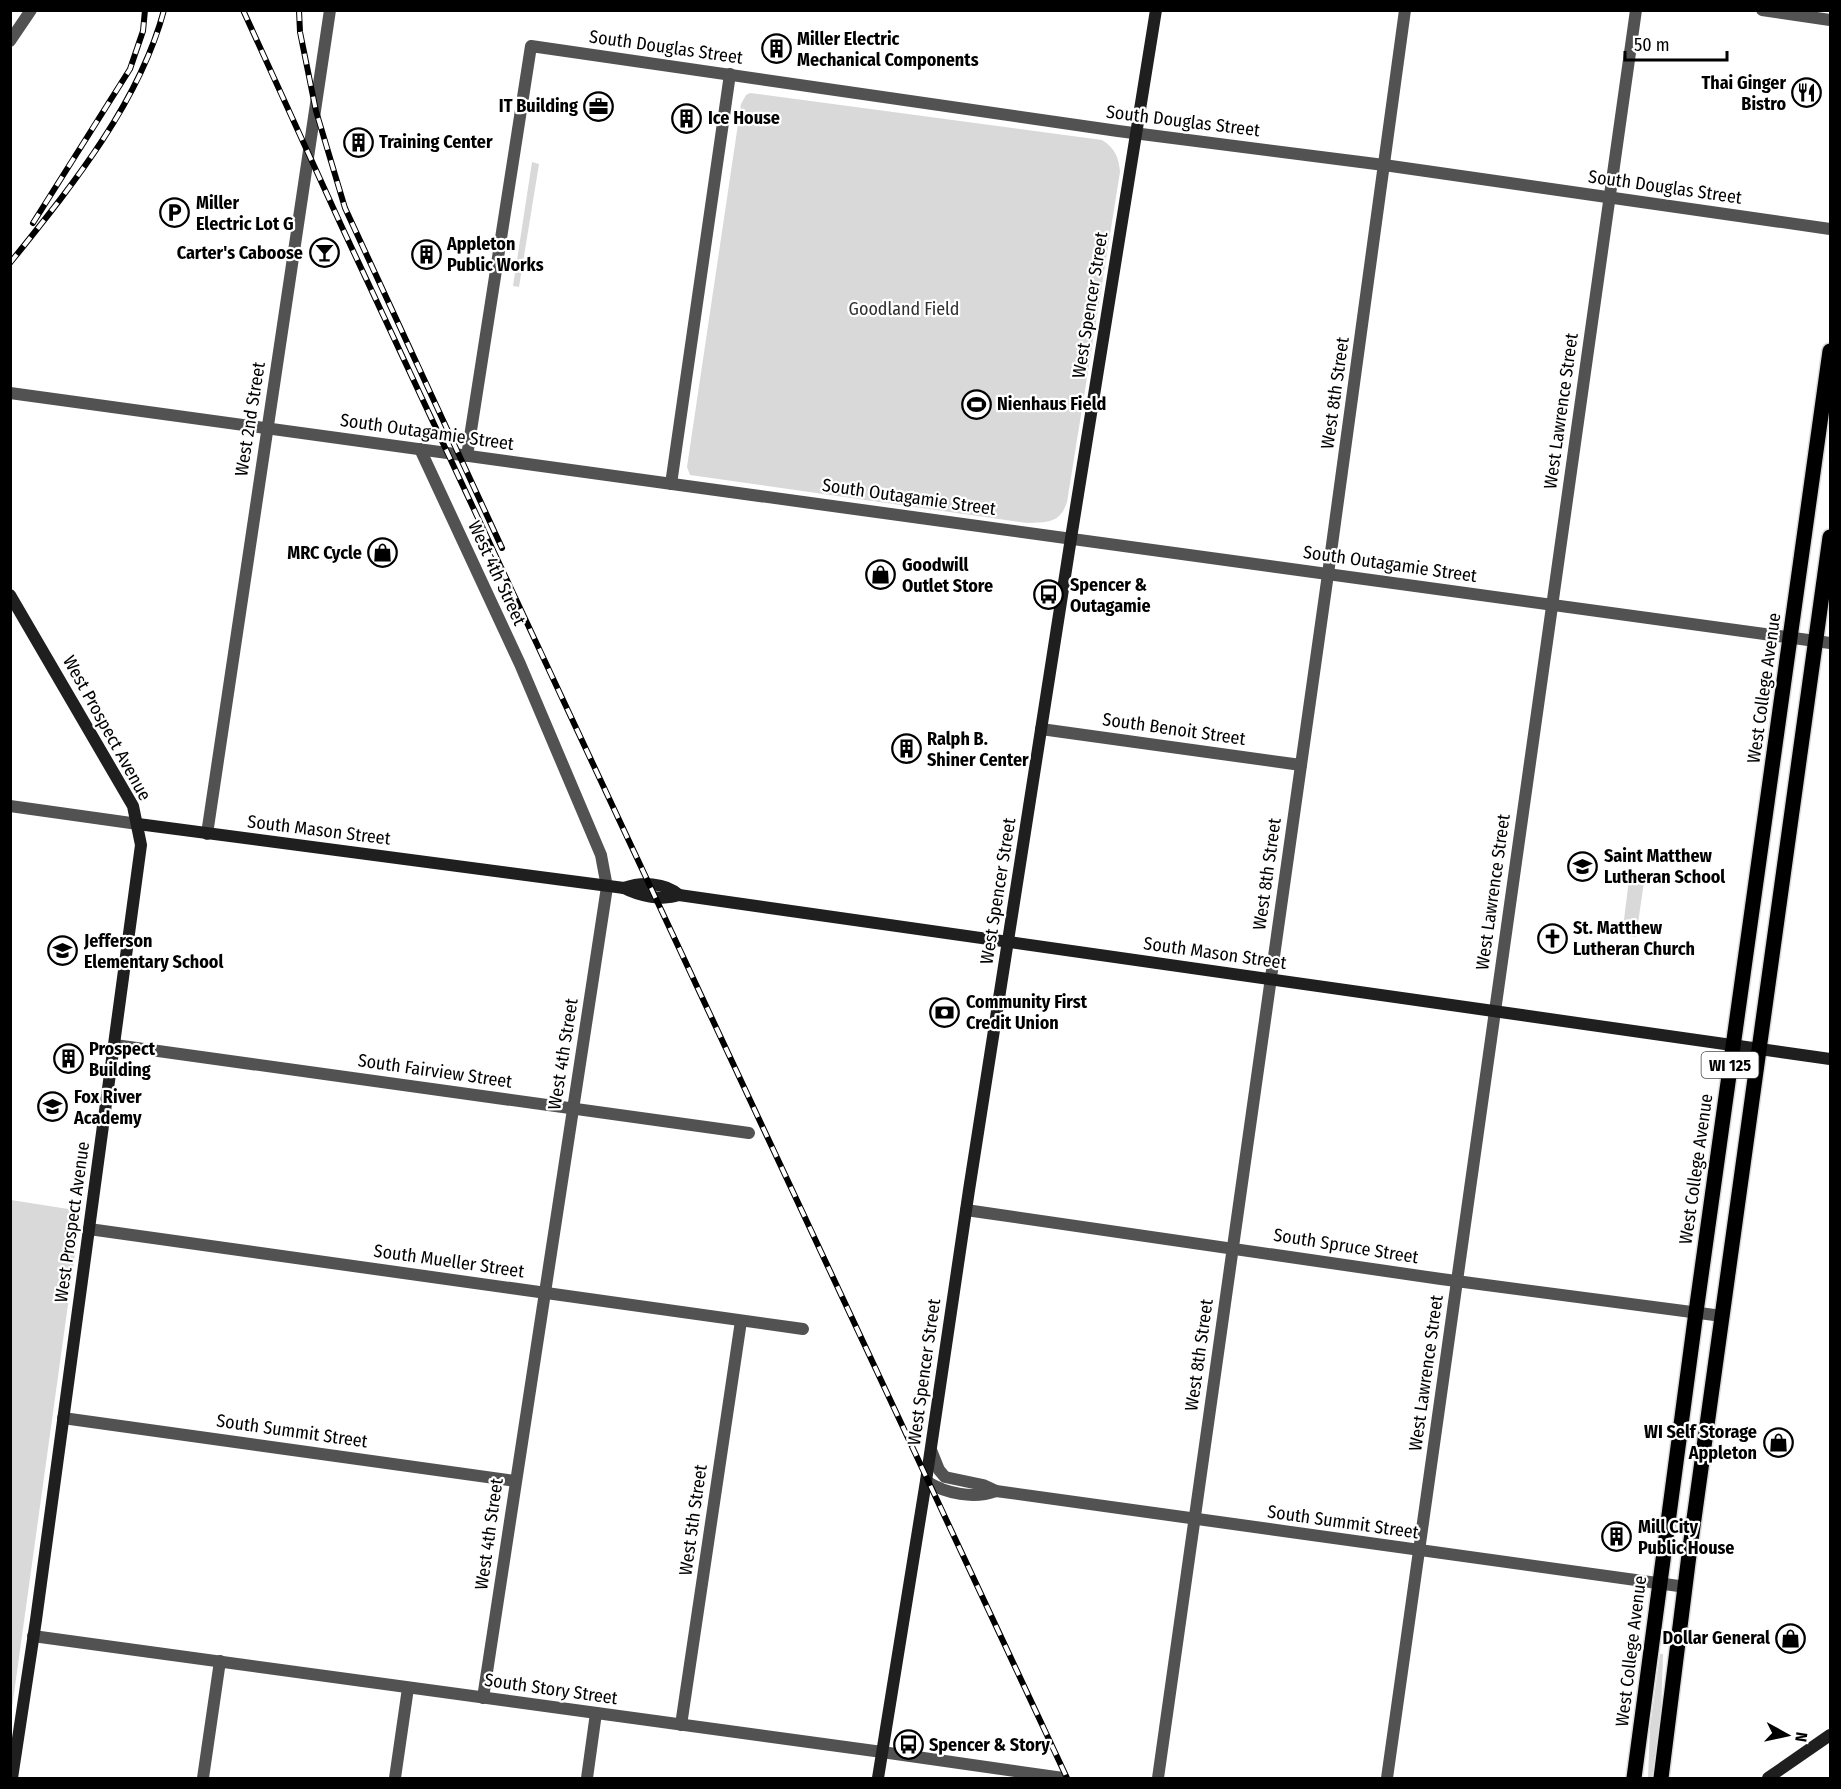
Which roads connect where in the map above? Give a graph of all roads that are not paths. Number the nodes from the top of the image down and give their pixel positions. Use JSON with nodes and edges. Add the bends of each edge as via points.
{"nodes":[{"id":1,"x":31,"y":10,"type":"edge"},
{"id":2,"x":330,"y":10,"type":"edge"},
{"id":3,"x":1156,"y":10,"type":"edge"},
{"id":4,"x":1405,"y":10,"type":"edge"},
{"id":5,"x":1636,"y":10,"type":"edge"},
{"id":6,"x":1762,"y":10,"type":"edge"},
{"id":7,"x":1830,"y":20,"type":"edge"},
{"id":8,"x":10,"y":41,"type":"edge"},
{"id":9,"x":730,"y":74,"type":"junction"},
{"id":10,"x":1136,"y":134,"type":"junction"},
{"id":11,"x":1384,"y":165,"type":"junction"},
{"id":12,"x":1610,"y":198,"type":"junction"},
{"id":13,"x":1830,"y":229,"type":"edge"},
{"id":14,"x":1830,"y":351,"type":"edge"},
{"id":15,"x":10,"y":393,"type":"edge"},
{"id":16,"x":267,"y":428,"type":"junction"},
{"id":17,"x":420,"y":449,"type":"junction"},
{"id":18,"x":467,"y":456,"type":"junction"},
{"id":19,"x":671,"y":484,"type":"junction"},
{"id":20,"x":1830,"y":537,"type":"edge"},
{"id":21,"x":1071,"y":538,"type":"junction"},
{"id":22,"x":1328,"y":574,"type":"junction"},
{"id":23,"x":10,"y":595,"type":"edge"},
{"id":24,"x":1552,"y":605,"type":"junction"},
{"id":25,"x":1810,"y":640,"type":"edge"},
{"id":26,"x":1041,"y":729,"type":"junction"},
{"id":27,"x":1301,"y":765,"type":"junction"},
{"id":28,"x":10,"y":806,"type":"edge"},
{"id":29,"x":138,"y":824,"type":"junction"},
{"id":30,"x":207,"y":834,"type":"junction"},
{"id":31,"x":607,"y":886,"type":"junction"},
{"id":32,"x":1007,"y":944,"type":"junction"},
{"id":33,"x":1270,"y":978,"type":"junction"},
{"id":34,"x":1496,"y":1010,"type":"junction"},
{"id":35,"x":115,"y":1045,"type":"junction"},
{"id":36,"x":1746,"y":1046,"type":"junction"},
{"id":37,"x":1830,"y":1059,"type":"edge"},
{"id":38,"x":572,"y":1109,"type":"junction"},
{"id":39,"x":749,"y":1133,"type":"dead end"},
{"id":40,"x":966,"y":1210,"type":"junction"},
{"id":41,"x":89,"y":1228,"type":"junction"},
{"id":42,"x":1233,"y":1248,"type":"junction"},
{"id":43,"x":1457,"y":1280,"type":"junction"},
{"id":44,"x":543,"y":1293,"type":"junction"},
{"id":45,"x":1696,"y":1312,"type":"junction"},
{"id":46,"x":1722,"y":1316,"type":"junction"},
{"id":47,"x":741,"y":1321,"type":"junction"},
{"id":48,"x":803,"y":1329,"type":"dead end"},
{"id":49,"x":63,"y":1418,"type":"junction"},
{"id":50,"x":931,"y":1450,"type":"junction"},
{"id":51,"x":515,"y":1481,"type":"junction"},
{"id":52,"x":926,"y":1481,"type":"junction"},
{"id":53,"x":996,"y":1491,"type":"junction"},
{"id":54,"x":1194,"y":1520,"type":"junction"},
{"id":55,"x":1419,"y":1551,"type":"junction"},
{"id":56,"x":1660,"y":1584,"type":"junction"},
{"id":57,"x":1686,"y":1587,"type":"junction"},
{"id":58,"x":33,"y":1636,"type":"junction"},
{"id":59,"x":220,"y":1661,"type":"junction"},
{"id":60,"x":408,"y":1688,"type":"junction"},
{"id":61,"x":483,"y":1698,"type":"junction"},
{"id":62,"x":596,"y":1713,"type":"junction"},
{"id":63,"x":681,"y":1725,"type":"junction"},
{"id":64,"x":1830,"y":1735,"type":"edge"},
{"id":65,"x":882,"y":1752,"type":"junction"},
{"id":66,"x":12,"y":1779,"type":"edge"},
{"id":67,"x":203,"y":1779,"type":"edge"},
{"id":68,"x":395,"y":1779,"type":"edge"},
{"id":69,"x":586,"y":1779,"type":"edge"},
{"id":70,"x":878,"y":1779,"type":"edge"},
{"id":71,"x":1063,"y":1779,"type":"edge"},
{"id":72,"x":1158,"y":1779,"type":"edge"},
{"id":73,"x":1387,"y":1779,"type":"edge"},
{"id":74,"x":1634,"y":1779,"type":"edge"},
{"id":75,"x":1661,"y":1779,"type":"edge"},
{"id":76,"x":1768,"y":1779,"type":"edge"}],
"edges":[{"from":1,"to":8,"type":"street"},
{"from":2,"to":16,"type":"street","name":"West 2nd Street"},
{"from":3,"to":10,"type":"main road","name":"West Spencer Street"},
{"from":4,"to":11,"type":"street","name":"West 8th Street"},
{"from":5,"to":12,"type":"street","name":"West Lawrence Street"},
{"from":6,"to":7,"type":"street"},
{"from":9,"to":10,"type":"street","name":"South Douglas Street"},
{"from":9,"to":18,"type":"street","name":"South Douglas Street","via":[[531,46]]},
{"from":9,"to":19,"type":"street"},
{"from":10,"to":11,"type":"street","name":"South Douglas Street"},
{"from":10,"to":21,"type":"main road","name":"West Spencer Street"},
{"from":11,"to":12,"type":"street","name":"South Douglas Street"},
{"from":11,"to":22,"type":"street","name":"West 8th Street"},
{"from":12,"to":13,"type":"street","name":"South Douglas Street"},
{"from":12,"to":24,"type":"street","name":"West Lawrence Street"},
{"from":14,"to":25,"type":"main road","name":"West College Avenue","number":"WI 125"},
{"from":15,"to":16,"type":"street","name":"South Outagamie Street"},
{"from":16,"to":17,"type":"street","name":"South Outagamie Street"},
{"from":16,"to":30,"type":"street","name":"West 2nd Street"},
{"from":17,"to":18,"type":"street","name":"South Outagamie Street"},
{"from":17,"to":31,"type":"street","name":"West 4th Street","via":[[520,664],[602,855]]},
{"from":18,"to":19,"type":"street","name":"South Outagamie Street"},
{"from":19,"to":21,"type":"street","name":"South Outagamie Street"},
{"from":20,"to":25,"type":"main road","name":"West College Avenue","number":"WI 125"},
{"from":21,"to":22,"type":"street","name":"South Outagamie Street"},
{"from":21,"to":26,"type":"main road","name":"West Spencer Street"},
{"from":22,"to":24,"type":"street","name":"South Outagamie Street"},
{"from":22,"to":27,"type":"street","name":"West 8th Street"},
{"from":23,"to":29,"type":"main road","name":"West Prospect Avenue","via":[[133,806]]},
{"from":24,"to":25,"type":"street","name":"South Outagamie Street"},
{"from":24,"to":34,"type":"street","name":"West Lawrence Street"},
{"from":25,"to":36,"type":"main road","name":"West College Avenue","number":"WI 125"},
{"from":25,"to":36,"type":"main road","name":"West College Avenue","number":"WI 125"},
{"from":26,"to":27,"type":"street","name":"South Benoit Street"},
{"from":26,"to":32,"type":"main road","name":"West Spencer Street"},
{"from":27,"to":33,"type":"street","name":"West 8th Street"},
{"from":28,"to":29,"type":"street","name":"South Mason Street"},
{"from":29,"to":30,"type":"main road","name":"South Mason Street"},
{"from":29,"to":35,"type":"main road","name":"West Prospect Avenue","via":[[141,854]]},
{"from":30,"to":31,"type":"main road","name":"South Mason Street"},
{"from":31,"to":32,"type":"main road","name":"South Mason Street","via":[[671,888],[679,895]]},
{"from":31,"to":38,"type":"street","name":"West 4th Street"},
{"from":32,"to":33,"type":"main road","name":"South Mason Street"},
{"from":32,"to":40,"type":"main road","name":"West Spencer Street"},
{"from":33,"to":34,"type":"main road","name":"South Mason Street"},
{"from":33,"to":42,"type":"street","name":"West 8th Street"},
{"from":34,"to":36,"type":"main road","name":"South Mason Street"},
{"from":34,"to":43,"type":"street","name":"West Lawrence Street"},
{"from":35,"to":38,"type":"street","name":"South Fairview Street"},
{"from":35,"to":41,"type":"main road","name":"West Prospect Avenue"},
{"from":36,"to":37,"type":"main road","name":"South Mason Street"},
{"from":36,"to":45,"type":"main road","name":"West College Avenue","number":"WI 125"},
{"from":36,"to":46,"type":"main road","name":"West College Avenue","number":"WI 125"},
{"from":38,"to":39,"type":"street","name":"South Fairview Street"},
{"from":38,"to":44,"type":"street","name":"West 4th Street"},
{"from":40,"to":42,"type":"street","name":"South Spruce Street"},
{"from":40,"to":50,"type":"main road","name":"West Spencer Street"},
{"from":41,"to":44,"type":"street","name":"South Mueller Street"},
{"from":41,"to":49,"type":"main road","name":"West Prospect Avenue"},
{"from":42,"to":43,"type":"street","name":"South Spruce Street"},
{"from":42,"to":54,"type":"street","name":"West 8th Street"},
{"from":43,"to":45,"type":"street","name":"South Spruce Street"},
{"from":43,"to":55,"type":"street","name":"West Lawrence Street"},
{"from":44,"to":47,"type":"street","name":"South Mueller Street"},
{"from":44,"to":51,"type":"street","name":"West 4th Street"},
{"from":45,"to":46,"type":"street","name":"South Spruce Street"},
{"from":45,"to":56,"type":"main road","name":"West College Avenue","number":"WI 125"},
{"from":46,"to":57,"type":"main road","name":"West College Avenue","number":"WI 125"},
{"from":47,"to":48,"type":"street","name":"South Mueller Street"},
{"from":47,"to":63,"type":"street","name":"West 5th Street"},
{"from":49,"to":51,"type":"street","name":"South Summit Street"},
{"from":49,"to":58,"type":"main road","name":"West Prospect Avenue"},
{"from":50,"to":52,"type":"main road","name":"West Spencer Street"},
{"from":50,"to":53,"type":"street","name":"South Summit Street","via":[[945,1477]]},
{"from":51,"to":61,"type":"street","name":"West 4th Street"},
{"from":52,"to":53,"type":"street","name":"South Summit Street","via":[[951,1492],[983,1495]]},
{"from":52,"to":65,"type":"main road","name":"West Spencer Street"},
{"from":53,"to":54,"type":"street","name":"South Summit Street"},
{"from":54,"to":55,"type":"street","name":"South Summit Street"},
{"from":54,"to":72,"type":"street","name":"West 8th Street"},
{"from":55,"to":56,"type":"street","name":"South Summit Street"},
{"from":55,"to":73,"type":"street","name":"West Lawrence Street"},
{"from":56,"to":57,"type":"street","name":"South Summit Street"},
{"from":56,"to":74,"type":"main road","name":"West College Avenue","number":"WI 125"},
{"from":57,"to":75,"type":"main road","name":"West College Avenue","number":"WI 125"},
{"from":58,"to":59,"type":"street","name":"South Story Street"},
{"from":58,"to":66,"type":"main road","name":"West Prospect Avenue"},
{"from":59,"to":60,"type":"street","name":"South Story Street"},
{"from":59,"to":67,"type":"street"},
{"from":60,"to":61,"type":"street","name":"South Story Street"},
{"from":60,"to":68,"type":"street"},
{"from":61,"to":62,"type":"street","name":"South Story Street"},
{"from":62,"to":63,"type":"street","name":"South Story Street"},
{"from":62,"to":69,"type":"street"},
{"from":63,"to":65,"type":"street","name":"South Story Street"},
{"from":64,"to":76,"type":"main road"},
{"from":65,"to":70,"type":"main road","name":"West Spencer Street"},
{"from":65,"to":71,"type":"street","name":"South Story Street"}]}
